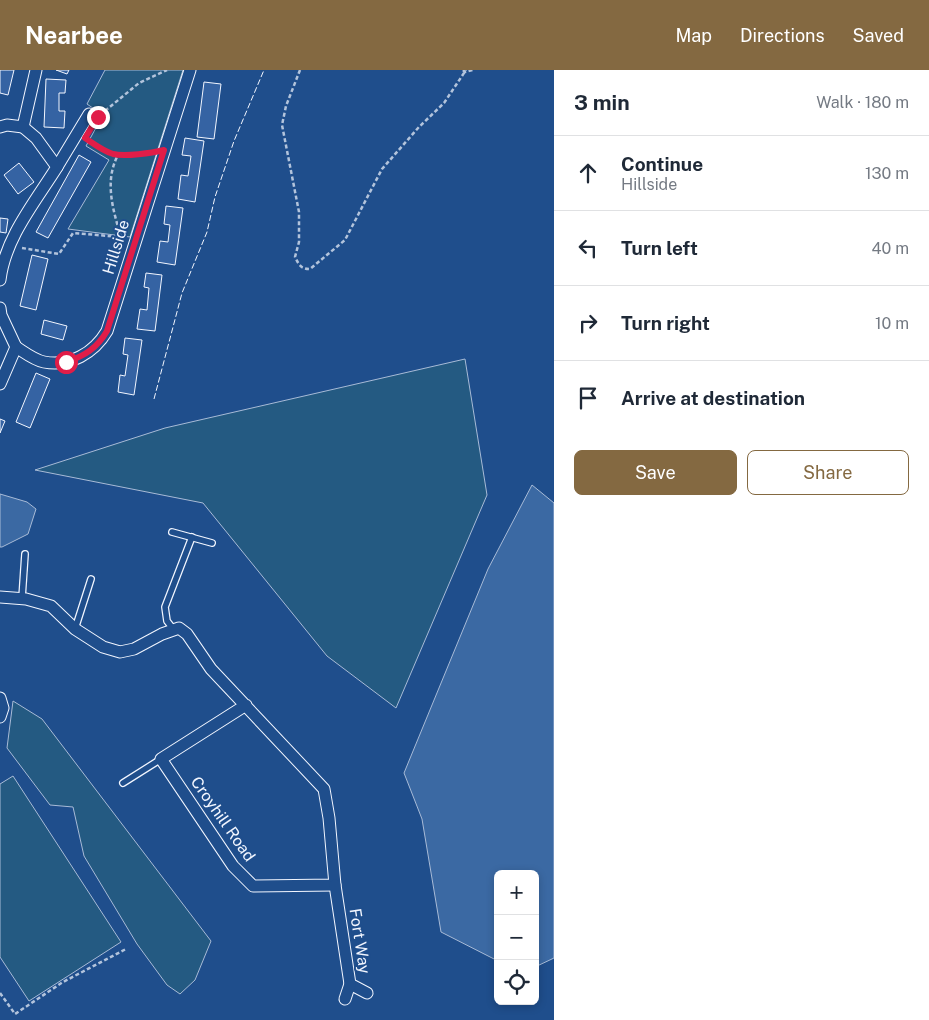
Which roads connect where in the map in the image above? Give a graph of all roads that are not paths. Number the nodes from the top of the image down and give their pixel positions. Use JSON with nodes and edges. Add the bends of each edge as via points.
{"nodes":[{"id":1,"x":36,"y":70,"type":"edge"},
{"id":2,"x":190,"y":70,"type":"edge"},
{"id":3,"x":94,"y":115,"type":"road end"},
{"id":4,"x":0,"y":127,"type":"edge"},
{"id":5,"x":23,"y":127,"type":"junction"},
{"id":6,"x":57,"y":167,"type":"junction"},
{"id":7,"x":0,"y":280,"type":"edge"},
{"id":8,"x":0,"y":308,"type":"edge"},
{"id":9,"x":16,"y":347,"type":"junction"},
{"id":10,"x":0,"y":384,"type":"edge"},
{"id":11,"x":172,"y":532,"type":"dead end"},
{"id":12,"x":192,"y":537,"type":"junction"},
{"id":13,"x":212,"y":543,"type":"dead end"},
{"id":14,"x":25,"y":554,"type":"dead end"},
{"id":15,"x":91,"y":578,"type":"dead end"},
{"id":16,"x":0,"y":597,"type":"edge"},
{"id":17,"x":22,"y":598,"type":"junction"},
{"id":18,"x":75,"y":629,"type":"junction"},
{"id":19,"x":174,"y":630,"type":"junction"},
{"id":20,"x":0,"y":698,"type":"edge"},
{"id":21,"x":246,"y":705,"type":"junction"},
{"id":22,"x":0,"y":717,"type":"edge"},
{"id":23,"x":161,"y":759,"type":"junction"},
{"id":24,"x":122,"y":783,"type":"dead end"},
{"id":25,"x":335,"y":885,"type":"junction"},
{"id":26,"x":350,"y":984,"type":"junction"},
{"id":27,"x":367,"y":993,"type":"dead end"},
{"id":28,"x":345,"y":999,"type":"dead end"}],
"edges":[{"from":1,"to":5,"type":"street"},
{"from":2,"to":9,"type":"street","name":"Hillside","via":[[107,331],[91,351],[66,362],[43,362]]},
{"from":3,"to":6,"type":"street"},
{"from":4,"to":5,"type":"street"},
{"from":5,"to":6,"type":"street","via":[[36,138]]},
{"from":6,"to":7,"type":"street","via":[[15,233],[1,268]]},
{"from":8,"to":9,"type":"street"},
{"from":9,"to":10,"type":"street"},
{"from":11,"to":12,"type":"lane"},
{"from":12,"to":13,"type":"lane"},
{"from":12,"to":19,"type":"lane","via":[[165,607]]},
{"from":14,"to":17,"type":"lane"},
{"from":15,"to":18,"type":"lane"},
{"from":16,"to":17,"type":"street"},
{"from":17,"to":18,"type":"street","via":[[51,606]]},
{"from":18,"to":19,"type":"street","via":[[103,647],[120,652],[134,649]]},
{"from":19,"to":21,"type":"street","via":[[179,628],[187,634],[211,669]]},
{"from":20,"to":22,"type":"street","via":[[3,708]]},
{"from":21,"to":23,"type":"street"},
{"from":21,"to":25,"type":"street","via":[[324,789]]},
{"from":23,"to":24,"type":"lane"},
{"from":23,"to":25,"type":"street","name":"Croyhill Road","via":[[233,866],[254,886]]},
{"from":25,"to":26,"type":"street","name":"Fort Way"},
{"from":26,"to":27,"type":"street","name":"Fort Way"},
{"from":26,"to":28,"type":"street"}]}
